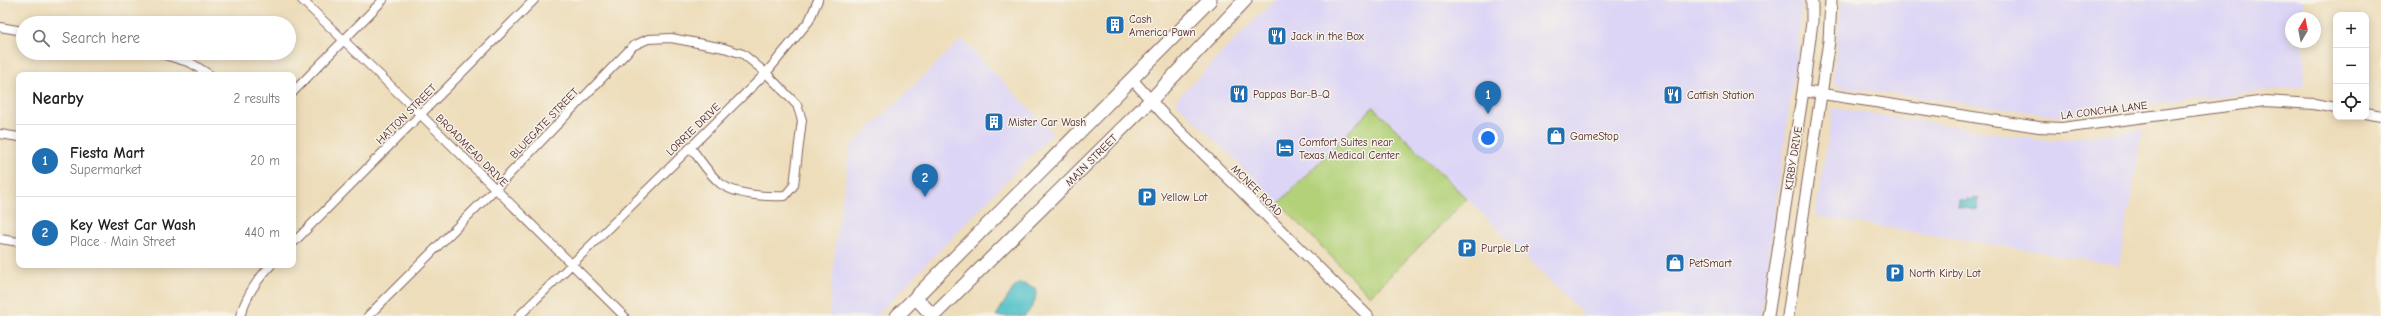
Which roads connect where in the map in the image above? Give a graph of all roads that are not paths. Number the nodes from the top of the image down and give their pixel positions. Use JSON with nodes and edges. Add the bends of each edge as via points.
{"nodes":[{"id":1,"x":302,"y":0,"type":"edge"},
{"id":2,"x":384,"y":0,"type":"edge"},
{"id":3,"x":534,"y":0,"type":"edge"},
{"id":4,"x":818,"y":0,"type":"edge"},
{"id":5,"x":1210,"y":0,"type":"edge"},
{"id":6,"x":1245,"y":0,"type":"edge"},
{"id":7,"x":1812,"y":0,"type":"edge"},
{"id":8,"x":1831,"y":0,"type":"edge"},
{"id":9,"x":0,"y":27,"type":"edge"},
{"id":10,"x":16,"y":30,"type":"edge"},
{"id":11,"x":344,"y":40,"type":"junction"},
{"id":12,"x":181,"y":60,"type":"edge"},
{"id":13,"x":205,"y":72,"type":"edge"},
{"id":14,"x":766,"y":73,"type":"junction"},
{"id":15,"x":1132,"y":79,"type":"junction"},
{"id":16,"x":296,"y":89,"type":"edge"},
{"id":17,"x":1803,"y":91,"type":"junction"},
{"id":18,"x":1822,"y":94,"type":"junction"},
{"id":19,"x":1151,"y":100,"type":"junction"},
{"id":20,"x":2333,"y":107,"type":"edge"},
{"id":21,"x":421,"y":114,"type":"junction"},
{"id":22,"x":2369,"y":114,"type":"edge"},
{"id":23,"x":2381,"y":116,"type":"edge"},
{"id":24,"x":0,"y":134,"type":"edge"},
{"id":25,"x":16,"y":137,"type":"edge"},
{"id":26,"x":690,"y":148,"type":"junction"},
{"id":27,"x":495,"y":189,"type":"junction"},
{"id":28,"x":1783,"y":227,"type":"junction"},
{"id":29,"x":1800,"y":229,"type":"junction"},
{"id":30,"x":0,"y":238,"type":"edge"},
{"id":31,"x":296,"y":240,"type":"edge"},
{"id":32,"x":16,"y":241,"type":"edge"},
{"id":33,"x":571,"y":264,"type":"junction"},
{"id":34,"x":268,"y":268,"type":"edge"},
{"id":35,"x":916,"y":298,"type":"junction"},
{"id":36,"x":240,"y":316,"type":"edge"},
{"id":37,"x":368,"y":316,"type":"edge"},
{"id":38,"x":519,"y":316,"type":"edge"},
{"id":39,"x":624,"y":316,"type":"edge"},
{"id":40,"x":897,"y":316,"type":"edge"},
{"id":41,"x":933,"y":316,"type":"edge"},
{"id":42,"x":1368,"y":316,"type":"edge"},
{"id":43,"x":1768,"y":316,"type":"edge"},
{"id":44,"x":1788,"y":316,"type":"edge"}],
"edges":[{"from":1,"to":11,"type":"street","name":"BROADMEAD DRIVE"},
{"from":2,"to":11,"type":"street"},
{"from":3,"to":21,"type":"street","name":"HATTON STREET"},
{"from":4,"to":14,"type":"street","name":"LORRIE DRIVE","via":[[809,20]]},
{"from":5,"to":15,"type":"main road"},
{"from":6,"to":19,"type":"main road","name":"MAIN STREET"},
{"from":7,"to":17,"type":"main road","name":"KIRBY DRIVE","via":[[1812,22]]},
{"from":8,"to":18,"type":"main road","name":"KIRBY DRIVE"},
{"from":9,"to":10,"type":"street"},
{"from":11,"to":16,"type":"street"},
{"from":11,"to":21,"type":"street","name":"BROADMEAD DRIVE"},
{"from":12,"to":13,"type":"street"},
{"from":14,"to":26,"type":"street","name":"LORRIE DRIVE"},
{"from":14,"to":26,"type":"street","name":"BLUEGATE STREET","via":[[797,105],[802,120],[794,185],[785,196],[734,190],[721,184]]},
{"from":14,"to":27,"type":"street","name":"BLUEGATE STREET","via":[[743,54],[724,48],[671,38],[648,38],[633,46]]},
{"from":15,"to":19,"type":"street","name":"MCNEE ROAD"},
{"from":15,"to":35,"type":"main road"},
{"from":17,"to":18,"type":"street","name":"LA CONCHA LANE"},
{"from":17,"to":28,"type":"main road","name":"KIRBY DRIVE"},
{"from":18,"to":20,"type":"street","name":"LA CONCHA LANE","via":[[2054,128],[2266,101]]},
{"from":18,"to":29,"type":"main road","name":"KIRBY DRIVE"},
{"from":19,"to":41,"type":"main road","name":"MAIN STREET"},
{"from":19,"to":42,"type":"street","name":"MCNEE ROAD"},
{"from":21,"to":27,"type":"street","name":"BROADMEAD DRIVE"},
{"from":21,"to":31,"type":"street","name":"HATTON STREET"},
{"from":22,"to":23,"type":"street"},
{"from":24,"to":25,"type":"street"},
{"from":26,"to":33,"type":"street","name":"LORRIE DRIVE"},
{"from":27,"to":33,"type":"street","name":"BROADMEAD DRIVE"},
{"from":27,"to":37,"type":"street","name":"BLUEGATE STREET"},
{"from":28,"to":29,"type":"main road"},
{"from":28,"to":43,"type":"main road","name":"KIRBY DRIVE"},
{"from":29,"to":44,"type":"main road","name":"KIRBY DRIVE"},
{"from":30,"to":32,"type":"street"},
{"from":33,"to":38,"type":"street","name":"LORRIE DRIVE"},
{"from":33,"to":39,"type":"street","name":"BROADMEAD DRIVE"},
{"from":34,"to":36,"type":"street","via":[[248,295]]},
{"from":35,"to":40,"type":"main road"},
{"from":35,"to":41,"type":"main road"}]}
